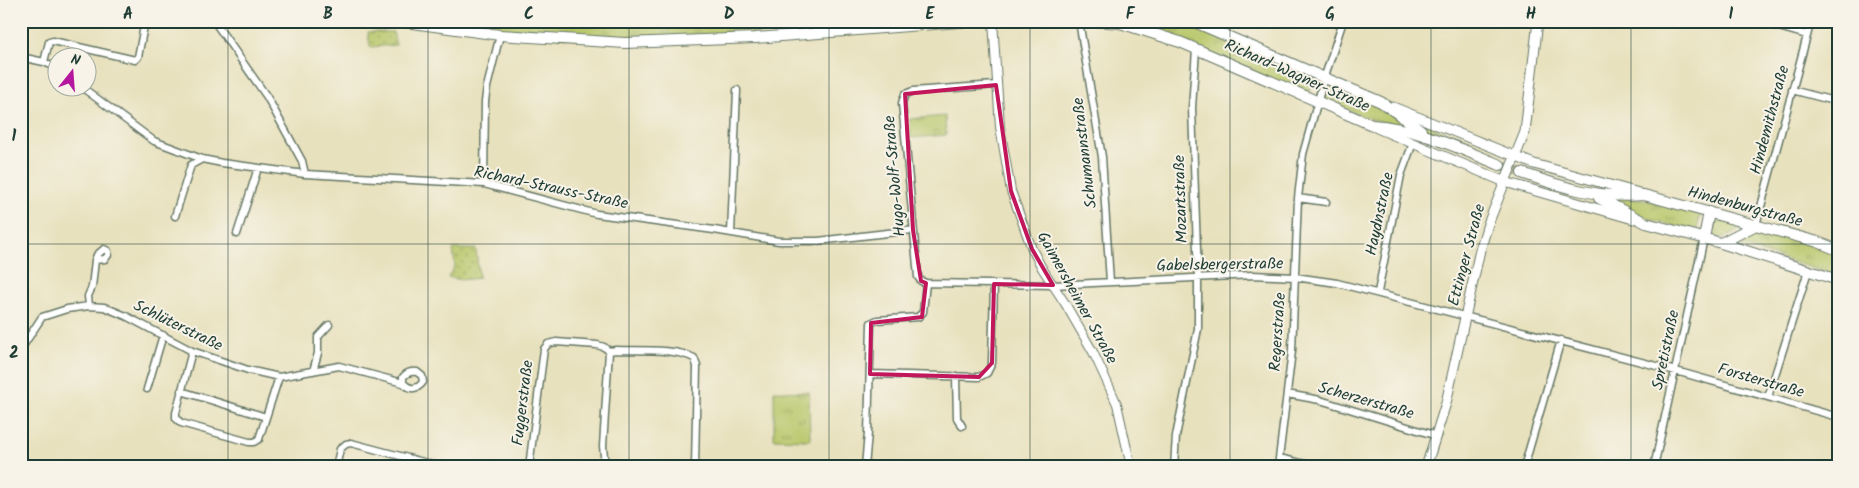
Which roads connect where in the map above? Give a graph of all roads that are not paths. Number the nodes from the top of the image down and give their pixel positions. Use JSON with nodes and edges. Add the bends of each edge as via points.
{"nodes":[{"id":1,"x":145,"y":21,"type":"edge"},
{"id":2,"x":214,"y":21,"type":"edge"},
{"id":3,"x":398,"y":21,"type":"edge"},
{"id":4,"x":972,"y":21,"type":"edge"},
{"id":5,"x":993,"y":21,"type":"edge"},
{"id":6,"x":1079,"y":21,"type":"edge"},
{"id":7,"x":1095,"y":21,"type":"edge"},
{"id":8,"x":1192,"y":21,"type":"edge"},
{"id":9,"x":1343,"y":21,"type":"edge"},
{"id":10,"x":1538,"y":21,"type":"edge"},
{"id":11,"x":1758,"y":21,"type":"edge"},
{"id":12,"x":1811,"y":21,"type":"edge"},
{"id":13,"x":500,"y":35,"type":"junction"},
{"id":14,"x":1807,"y":35,"type":"junction"},
{"id":15,"x":1196,"y":49,"type":"junction"},
{"id":16,"x":21,"y":57,"type":"edge"},
{"id":17,"x":44,"y":62,"type":"junction"},
{"id":18,"x":48,"y":64,"type":"edge"},
{"id":19,"x":1324,"y":79,"type":"junction"},
{"id":20,"x":996,"y":85,"type":"junction"},
{"id":21,"x":737,"y":90,"type":"dead end"},
{"id":22,"x":1792,"y":90,"type":"junction"},
{"id":23,"x":96,"y":98,"type":"edge"},
{"id":24,"x":1318,"y":102,"type":"junction"},
{"id":25,"x":1381,"y":102,"type":"junction"},
{"id":26,"x":1838,"y":102,"type":"edge"},
{"id":27,"x":1372,"y":125,"type":"junction"},
{"id":28,"x":1439,"y":139,"type":"junction"},
{"id":29,"x":1413,"y":143,"type":"junction"},
{"id":30,"x":1516,"y":157,"type":"junction"},
{"id":31,"x":202,"y":159,"type":"junction"},
{"id":32,"x":1500,"y":165,"type":"tunnel mouth"},
{"id":33,"x":258,"y":168,"type":"junction"},
{"id":34,"x":1522,"y":172,"type":"tunnel mouth"},
{"id":35,"x":305,"y":174,"type":"junction"},
{"id":36,"x":1505,"y":182,"type":"junction"},
{"id":37,"x":484,"y":184,"type":"junction"},
{"id":38,"x":1588,"y":193,"type":"junction"},
{"id":39,"x":1644,"y":194,"type":"junction"},
{"id":40,"x":1298,"y":198,"type":"junction"},
{"id":41,"x":1326,"y":202,"type":"dead end"},
{"id":42,"x":1709,"y":212,"type":"junction"},
{"id":43,"x":175,"y":216,"type":"dead end"},
{"id":44,"x":1646,"y":223,"type":"junction"},
{"id":45,"x":1756,"y":225,"type":"junction"},
{"id":46,"x":913,"y":230,"type":"junction"},
{"id":47,"x":731,"y":233,"type":"junction"},
{"id":48,"x":237,"y":234,"type":"dead end"},
{"id":49,"x":1704,"y":238,"type":"junction"},
{"id":50,"x":1722,"y":243,"type":"junction"},
{"id":51,"x":1838,"y":250,"type":"edge"},
{"id":52,"x":95,"y":260,"type":"dead end"},
{"id":53,"x":1808,"y":271,"type":"junction"},
{"id":54,"x":1198,"y":278,"type":"junction"},
{"id":55,"x":1295,"y":278,"type":"junction"},
{"id":56,"x":1838,"y":280,"type":"edge"},
{"id":57,"x":1110,"y":282,"type":"junction"},
{"id":58,"x":926,"y":283,"type":"junction"},
{"id":59,"x":994,"y":284,"type":"junction"},
{"id":60,"x":1053,"y":285,"type":"junction"},
{"id":61,"x":1378,"y":292,"type":"junction"},
{"id":62,"x":89,"y":306,"type":"junction"},
{"id":63,"x":1466,"y":315,"type":"junction"},
{"id":64,"x":329,"y":324,"type":"dead end"},
{"id":65,"x":163,"y":335,"type":"junction"},
{"id":66,"x":1561,"y":340,"type":"junction"},
{"id":67,"x":21,"y":349,"type":"edge"},
{"id":68,"x":192,"y":351,"type":"junction"},
{"id":69,"x":608,"y":351,"type":"junction"},
{"id":70,"x":313,"y":371,"type":"junction"},
{"id":71,"x":1676,"y":371,"type":"junction"},
{"id":72,"x":870,"y":374,"type":"junction"},
{"id":73,"x":279,"y":377,"type":"junction"},
{"id":74,"x":956,"y":377,"type":"junction"},
{"id":75,"x":403,"y":383,"type":"dead end"},
{"id":76,"x":147,"y":389,"type":"dead end"},
{"id":77,"x":181,"y":391,"type":"junction"},
{"id":78,"x":1287,"y":394,"type":"junction"},
{"id":79,"x":1768,"y":397,"type":"junction"},
{"id":80,"x":266,"y":417,"type":"junction"},
{"id":81,"x":1838,"y":418,"type":"edge"},
{"id":82,"x":962,"y":426,"type":"dead end"},
{"id":83,"x":1437,"y":436,"type":"junction"},
{"id":84,"x":1279,"y":458,"type":"junction"},
{"id":85,"x":336,"y":467,"type":"edge"},
{"id":86,"x":442,"y":467,"type":"edge"},
{"id":87,"x":529,"y":467,"type":"edge"},
{"id":88,"x":605,"y":467,"type":"edge"},
{"id":89,"x":695,"y":467,"type":"edge"},
{"id":90,"x":865,"y":467,"type":"edge"},
{"id":91,"x":1131,"y":467,"type":"edge"},
{"id":92,"x":1174,"y":467,"type":"edge"},
{"id":93,"x":1278,"y":467,"type":"edge"},
{"id":94,"x":1318,"y":467,"type":"edge"},
{"id":95,"x":1426,"y":467,"type":"edge"},
{"id":96,"x":1524,"y":467,"type":"edge"},
{"id":97,"x":1654,"y":467,"type":"edge"}],
"edges":[{"from":1,"to":17,"type":"street","via":[[135,60],[53,41]]},
{"from":2,"to":35,"type":"street","via":[[266,97],[302,161]]},
{"from":3,"to":13,"type":"main road"},
{"from":4,"to":13,"type":"main road","via":[[665,42],[582,41]]},
{"from":5,"to":20,"type":"street","name":"Gaimersheimer Straße"},
{"from":6,"to":57,"type":"street","name":"Schumannstraße","via":[[1102,157]]},
{"from":7,"to":15,"type":"main road","name":"Richard-Wagner-Straße","via":[[1120,23]]},
{"from":8,"to":19,"type":"main road","name":"Richard-Wagner-Straße"},
{"from":9,"to":19,"type":"street","name":"Regerstraße"},
{"from":10,"to":30,"type":"main road","name":"Ettinger Straße","via":[[1528,117]]},
{"from":11,"to":14,"type":"street"},
{"from":12,"to":14,"type":"street","name":"Hindemithstraße"},
{"from":13,"to":37,"type":"street","via":[[485,101]]},
{"from":14,"to":22,"type":"street","name":"Hindemithstraße"},
{"from":15,"to":24,"type":"main road","name":"Richard-Wagner-Straße"},
{"from":15,"to":54,"type":"street","name":"Mozartstraße","via":[[1192,108]]},
{"from":16,"to":17,"type":"street"},
{"from":17,"to":18,"type":"street"},
{"from":19,"to":24,"type":"street","name":"Regerstraße"},
{"from":19,"to":25,"type":"main road","name":"Richard-Wagner-Straße"},
{"from":20,"to":46,"type":"street","name":"Hugo-Wolf-Straße","via":[[913,90],[905,94],[902,102]]},
{"from":20,"to":60,"type":"street","name":"Gaimersheimer Straße","via":[[1011,191],[1032,249]]},
{"from":21,"to":47,"type":"street"},
{"from":22,"to":26,"type":"street"},
{"from":22,"to":45,"type":"street","name":"Hindemithstraße"},
{"from":23,"to":31,"type":"street","name":"Richard-Strauss-Straße","via":[[154,141]]},
{"from":24,"to":27,"type":"main road","name":"Richard-Wagner-Straße"},
{"from":24,"to":40,"type":"street","name":"Regerstraße","via":[[1303,154]]},
{"from":25,"to":28,"type":"main road","name":"Richard-Wagner-Straße","via":[[1412,125]]},
{"from":25,"to":30,"type":"main road","name":"Richard-Wagner-Straße"},
{"from":27,"to":28,"type":"main road","name":"Richard-Wagner-Straße"},
{"from":27,"to":29,"type":"main road","name":"Richard-Wagner-Straße"},
{"from":28,"to":32,"type":"main road","name":"Richard-Wagner-Straße"},
{"from":29,"to":36,"type":"main road","name":"Richard-Wagner-Straße"},
{"from":29,"to":61,"type":"street","name":"Haydnstraße","via":[[1401,175]]},
{"from":30,"to":36,"type":"main road","name":"Ettinger Straße"},
{"from":30,"to":39,"type":"main road","name":"Hindenburgstraße"},
{"from":31,"to":33,"type":"street","name":"Richard-Strauss-Straße"},
{"from":31,"to":43,"type":"street","via":[[191,165]]},
{"from":33,"to":35,"type":"street","name":"Richard-Strauss-Straße"},
{"from":33,"to":48,"type":"street"},
{"from":34,"to":38,"type":"main road","name":"Hindenburgstraße"},
{"from":35,"to":37,"type":"street","name":"Richard-Strauss-Straße"},
{"from":36,"to":44,"type":"main road","name":"Hindenburgstraße"},
{"from":36,"to":63,"type":"main road","name":"Ettinger Straße","via":[[1486,229]]},
{"from":37,"to":47,"type":"street","name":"Richard-Strauss-Straße","via":[[597,214]]},
{"from":38,"to":39,"type":"main road","name":"Hindenburgstraße"},
{"from":38,"to":44,"type":"main road","name":"Hindenburgstraße"},
{"from":39,"to":42,"type":"main road","name":"Hindenburgstraße"},
{"from":40,"to":41,"type":"street"},
{"from":40,"to":55,"type":"street","name":"Regerstraße"},
{"from":42,"to":45,"type":"main road","name":"Hindenburgstraße"},
{"from":42,"to":49,"type":"main road"},
{"from":44,"to":49,"type":"main road","name":"Hindenburgstraße"},
{"from":45,"to":50,"type":"main road"},
{"from":45,"to":51,"type":"main road","name":"Hindenburgstraße"},
{"from":46,"to":47,"type":"street","name":"Richard-Strauss-Straße","via":[[797,242]]},
{"from":46,"to":58,"type":"street","name":"Hugo-Wolf-Straße","via":[[918,277]]},
{"from":49,"to":50,"type":"main road","name":"Hindenburgstraße"},
{"from":49,"to":71,"type":"street","name":"Spretistraße"},
{"from":50,"to":53,"type":"main road","name":"Hindenburgstraße"},
{"from":52,"to":62,"type":"street"},
{"from":53,"to":56,"type":"main road","name":"Hindenburgstraße"},
{"from":53,"to":79,"type":"street"},
{"from":54,"to":55,"type":"street","name":"Gabelsbergerstraße","via":[[1253,275]]},
{"from":54,"to":57,"type":"street","name":"Gabelsbergerstraße"},
{"from":54,"to":92,"type":"street","name":"Mozartstraße","via":[[1198,329],[1176,436]]},
{"from":55,"to":61,"type":"street","name":"Gabelsbergerstraße"},
{"from":55,"to":78,"type":"street","name":"Regerstraße"},
{"from":57,"to":60,"type":"street","name":"Gabelsbergerstraße"},
{"from":58,"to":59,"type":"street","name":"Gabelsbergerstraße"},
{"from":58,"to":72,"type":"street","via":[[923,312],[918,317],[871,322]]},
{"from":59,"to":60,"type":"street","name":"Gabelsbergerstraße"},
{"from":59,"to":74,"type":"street","via":[[992,363],[980,377]]},
{"from":60,"to":91,"type":"street","name":"Gaimersheimer Straße","via":[[1093,352],[1114,398]]},
{"from":61,"to":63,"type":"street","name":"Gabelsbergerstraße"},
{"from":62,"to":65,"type":"street","name":"Schlüterstraße","via":[[104,307]]},
{"from":62,"to":67,"type":"street","name":"Schlüterstraße","via":[[42,317]]},
{"from":63,"to":66,"type":"street","name":"Gabelsbergerstraße"},
{"from":63,"to":83,"type":"main road","name":"Ettinger Straße"},
{"from":64,"to":70,"type":"street","via":[[318,337]]},
{"from":65,"to":68,"type":"street","name":"Schlüterstraße"},
{"from":65,"to":76,"type":"street"},
{"from":66,"to":71,"type":"street","name":"Gabelsbergerstraße"},
{"from":66,"to":96,"type":"street"},
{"from":68,"to":73,"type":"street","name":"Schlüterstraße"},
{"from":68,"to":77,"type":"street"},
{"from":69,"to":87,"type":"street","name":"Fuggerstraße","via":[[597,345],[556,342],[544,349]]},
{"from":69,"to":88,"type":"street","via":[[602,446]]},
{"from":69,"to":89,"type":"street","name":"Fuggerstraße","via":[[676,353],[694,358],[697,366]]},
{"from":70,"to":73,"type":"street","name":"Schlüterstraße"},
{"from":70,"to":75,"type":"street","name":"Schlüterstraße","via":[[339,366]]},
{"from":71,"to":79,"type":"street","name":"Forsterstraße"},
{"from":71,"to":97,"type":"street","name":"Spretistraße"},
{"from":72,"to":74,"type":"street"},
{"from":72,"to":90,"type":"street"},
{"from":73,"to":80,"type":"street"},
{"from":74,"to":82,"type":"street","via":[[957,418]]},
{"from":77,"to":80,"type":"street"},
{"from":77,"to":80,"type":"street","via":[[176,413],[181,422],[254,442],[259,438]]},
{"from":78,"to":83,"type":"street","name":"Scherzerstraße","via":[[1320,400]]},
{"from":78,"to":84,"type":"street","name":"Regerstraße"},
{"from":79,"to":81,"type":"street","name":"Forsterstraße"},
{"from":83,"to":95,"type":"main road","name":"Ettinger Straße"},
{"from":84,"to":93,"type":"street","name":"Regerstraße"},
{"from":84,"to":94,"type":"street"},
{"from":85,"to":86,"type":"street","via":[[340,449],[351,443]]}]}
